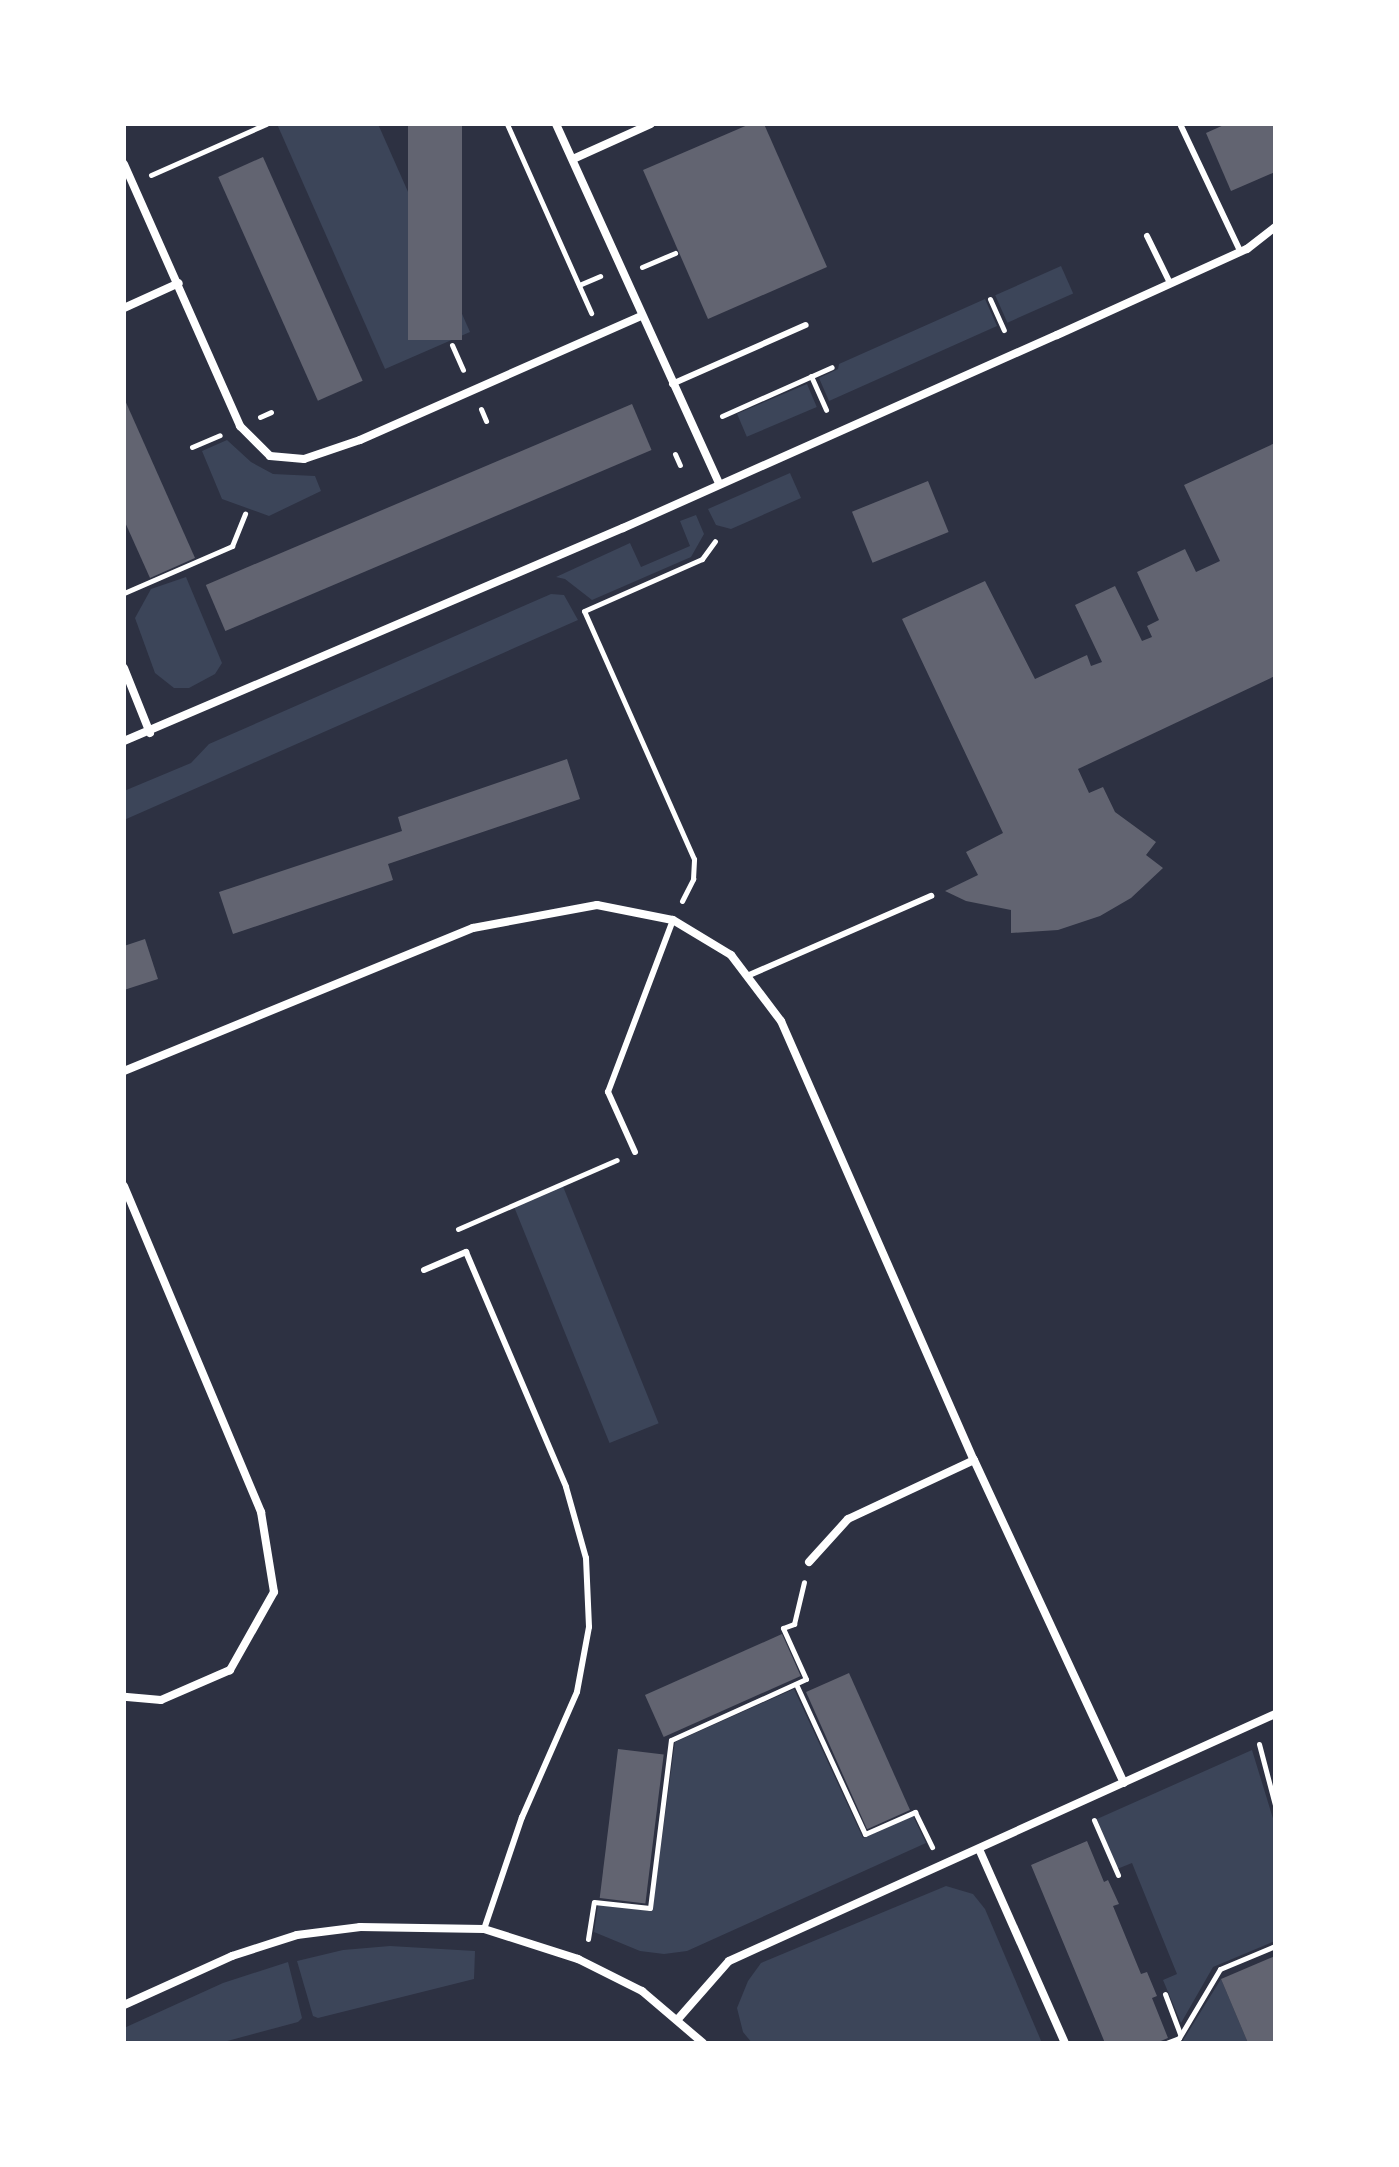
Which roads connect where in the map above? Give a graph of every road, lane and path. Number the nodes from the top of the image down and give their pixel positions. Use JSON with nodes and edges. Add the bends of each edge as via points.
{"nodes":[{"id":1,"x":266,"y":124,"type":"edge"},
{"id":2,"x":507,"y":124,"type":"edge"},
{"id":3,"x":556,"y":124,"type":"edge"},
{"id":4,"x":651,"y":124,"type":"edge"},
{"id":5,"x":1181,"y":126,"type":"edge"},
{"id":6,"x":573,"y":159,"type":"junction"},
{"id":7,"x":124,"y":164,"type":"edge"},
{"id":8,"x":150,"y":175,"type":"dead end"},
{"id":9,"x":1275,"y":227,"type":"edge"},
{"id":10,"x":1147,"y":236,"type":"dead end"},
{"id":11,"x":1240,"y":251,"type":"junction"},
{"id":12,"x":675,"y":253,"type":"dead end"},
{"id":13,"x":638,"y":269,"type":"dead end"},
{"id":14,"x":608,"y":273,"type":"dead end"},
{"id":15,"x":179,"y":283,"type":"junction"},
{"id":16,"x":1170,"y":283,"type":"junction"},
{"id":17,"x":579,"y":285,"type":"junction"},
{"id":18,"x":990,"y":299,"type":"dead end"},
{"id":19,"x":124,"y":308,"type":"edge"},
{"id":20,"x":591,"y":313,"type":"dead end"},
{"id":21,"x":641,"y":316,"type":"junction"},
{"id":22,"x":806,"y":325,"type":"dead end"},
{"id":23,"x":1004,"y":330,"type":"dead end"},
{"id":24,"x":452,"y":345,"type":"dead end"},
{"id":25,"x":832,"y":367,"type":"dead end"},
{"id":26,"x":463,"y":370,"type":"dead end"},
{"id":27,"x":811,"y":376,"type":"junction"},
{"id":28,"x":672,"y":384,"type":"junction"},
{"id":29,"x":826,"y":410,"type":"dead end"},
{"id":30,"x":722,"y":416,"type":"dead end"},
{"id":31,"x":221,"y":435,"type":"dead end"},
{"id":32,"x":192,"y":447,"type":"dead end"},
{"id":33,"x":675,"y":454,"type":"dead end"},
{"id":34,"x":680,"y":465,"type":"dead end"},
{"id":35,"x":719,"y":484,"type":"junction"},
{"id":36,"x":245,"y":514,"type":"dead end"},
{"id":37,"x":715,"y":541,"type":"dead end"},
{"id":38,"x":124,"y":593,"type":"edge"},
{"id":39,"x":124,"y":668,"type":"edge"},
{"id":40,"x":150,"y":733,"type":"junction"},
{"id":41,"x":124,"y":741,"type":"edge"},
{"id":42,"x":931,"y":896,"type":"dead end"},
{"id":43,"x":673,"y":920,"type":"junction"},
{"id":44,"x":747,"y":976,"type":"junction"},
{"id":45,"x":124,"y":1071,"type":"edge"},
{"id":46,"x":635,"y":1152,"type":"joint"},
{"id":47,"x":124,"y":1186,"type":"edge"},
{"id":48,"x":466,"y":1252,"type":"junction"},
{"id":49,"x":424,"y":1270,"type":"dead end"},
{"id":50,"x":974,"y":1460,"type":"junction"},
{"id":51,"x":809,"y":1562,"type":"joint"},
{"id":52,"x":796,"y":1684,"type":"junction"},
{"id":53,"x":124,"y":1697,"type":"edge"},
{"id":54,"x":1275,"y":1714,"type":"edge"},
{"id":55,"x":1254,"y":1724,"type":"junction"},
{"id":56,"x":1124,"y":1783,"type":"junction"},
{"id":57,"x":1086,"y":1800,"type":"junction"},
{"id":58,"x":1275,"y":1805,"type":"edge"},
{"id":59,"x":979,"y":1849,"type":"junction"},
{"id":60,"x":941,"y":1866,"type":"junction"},
{"id":61,"x":1118,"y":1875,"type":"dead end"},
{"id":62,"x":484,"y":1929,"type":"junction"},
{"id":63,"x":1275,"y":1946,"type":"edge"},
{"id":64,"x":585,"y":1962,"type":"junction"},
{"id":65,"x":1165,"y":1994,"type":"dead end"},
{"id":66,"x":124,"y":2005,"type":"edge"},
{"id":67,"x":678,"y":2019,"type":"junction"},
{"id":68,"x":1181,"y":2035,"type":"junction"},
{"id":69,"x":703,"y":2043,"type":"edge"},
{"id":70,"x":1065,"y":2043,"type":"edge"},
{"id":71,"x":1166,"y":2043,"type":"edge"}],
"edges":[{"from":1,"to":8,"type":"path"},
{"from":2,"to":17,"type":"path"},
{"from":3,"to":6,"type":"street"},
{"from":4,"to":6,"type":"street"},
{"from":5,"to":11,"type":"lane"},
{"from":6,"to":21,"type":"street"},
{"from":7,"to":15,"type":"street"},
{"from":9,"to":11,"type":"street"},
{"from":10,"to":16,"type":"lane"},
{"from":11,"to":16,"type":"street"},
{"from":12,"to":13,"type":"path"},
{"from":14,"to":17,"type":"path"},
{"from":15,"to":19,"type":"street"},
{"from":15,"to":21,"type":"street","via":[[240,426],[270,456],[304,459],[360,440]]},
{"from":16,"to":35,"type":"street"},
{"from":17,"to":20,"type":"path"},
{"from":18,"to":23,"type":"path"},
{"from":21,"to":28,"type":"street"},
{"from":22,"to":28,"type":"lane"},
{"from":24,"to":26,"type":"path"},
{"from":25,"to":27,"type":"path"},
{"from":27,"to":29,"type":"path"},
{"from":27,"to":30,"type":"path"},
{"from":28,"to":35,"type":"street"},
{"from":31,"to":32,"type":"path"},
{"from":33,"to":34,"type":"path"},
{"from":35,"to":40,"type":"street"},
{"from":36,"to":38,"type":"path","via":[[232,546]]},
{"from":37,"to":43,"type":"path","via":[[702,559],[584,611],[694,859],[693,879]]},
{"from":39,"to":40,"type":"street"},
{"from":40,"to":41,"type":"street"},
{"from":42,"to":44,"type":"lane"},
{"from":43,"to":44,"type":"street","via":[[731,955]]},
{"from":43,"to":45,"type":"street","via":[[597,905],[473,928]]},
{"from":43,"to":46,"type":"lane","via":[[608,1092]]},
{"from":44,"to":50,"type":"street","via":[[781,1021]]},
{"from":46,"to":48,"type":"path","via":[[457,1230]]},
{"from":47,"to":53,"type":"street","via":[[261,1512],[274,1592],[230,1670],[161,1700]]},
{"from":48,"to":49,"type":"lane"},
{"from":48,"to":62,"type":"lane","via":[[566,1487],[586,1558],[589,1627],[577,1692],[522,1817]]},
{"from":50,"to":51,"type":"street","via":[[848,1519]]},
{"from":50,"to":56,"type":"street"},
{"from":51,"to":52,"type":"path","via":[[794,1624],[783,1628],[806,1679]]},
{"from":52,"to":60,"type":"path","via":[[865,1834],[915,1812]]},
{"from":52,"to":64,"type":"path","via":[[671,1740],[650,1908],[594,1902]]},
{"from":54,"to":55,"type":"street"},
{"from":55,"to":56,"type":"street"},
{"from":55,"to":58,"type":"path"},
{"from":56,"to":57,"type":"street"},
{"from":57,"to":59,"type":"street"},
{"from":57,"to":61,"type":"path"},
{"from":59,"to":60,"type":"street"},
{"from":59,"to":70,"type":"street"},
{"from":60,"to":67,"type":"street","via":[[729,1961]]},
{"from":62,"to":64,"type":"street"},
{"from":62,"to":66,"type":"street","via":[[360,1927],[297,1935],[232,1956]]},
{"from":63,"to":68,"type":"path","via":[[1220,1969]]},
{"from":64,"to":67,"type":"street","via":[[642,1991]]},
{"from":65,"to":68,"type":"path"},
{"from":67,"to":69,"type":"street"},
{"from":68,"to":71,"type":"path"}]}
